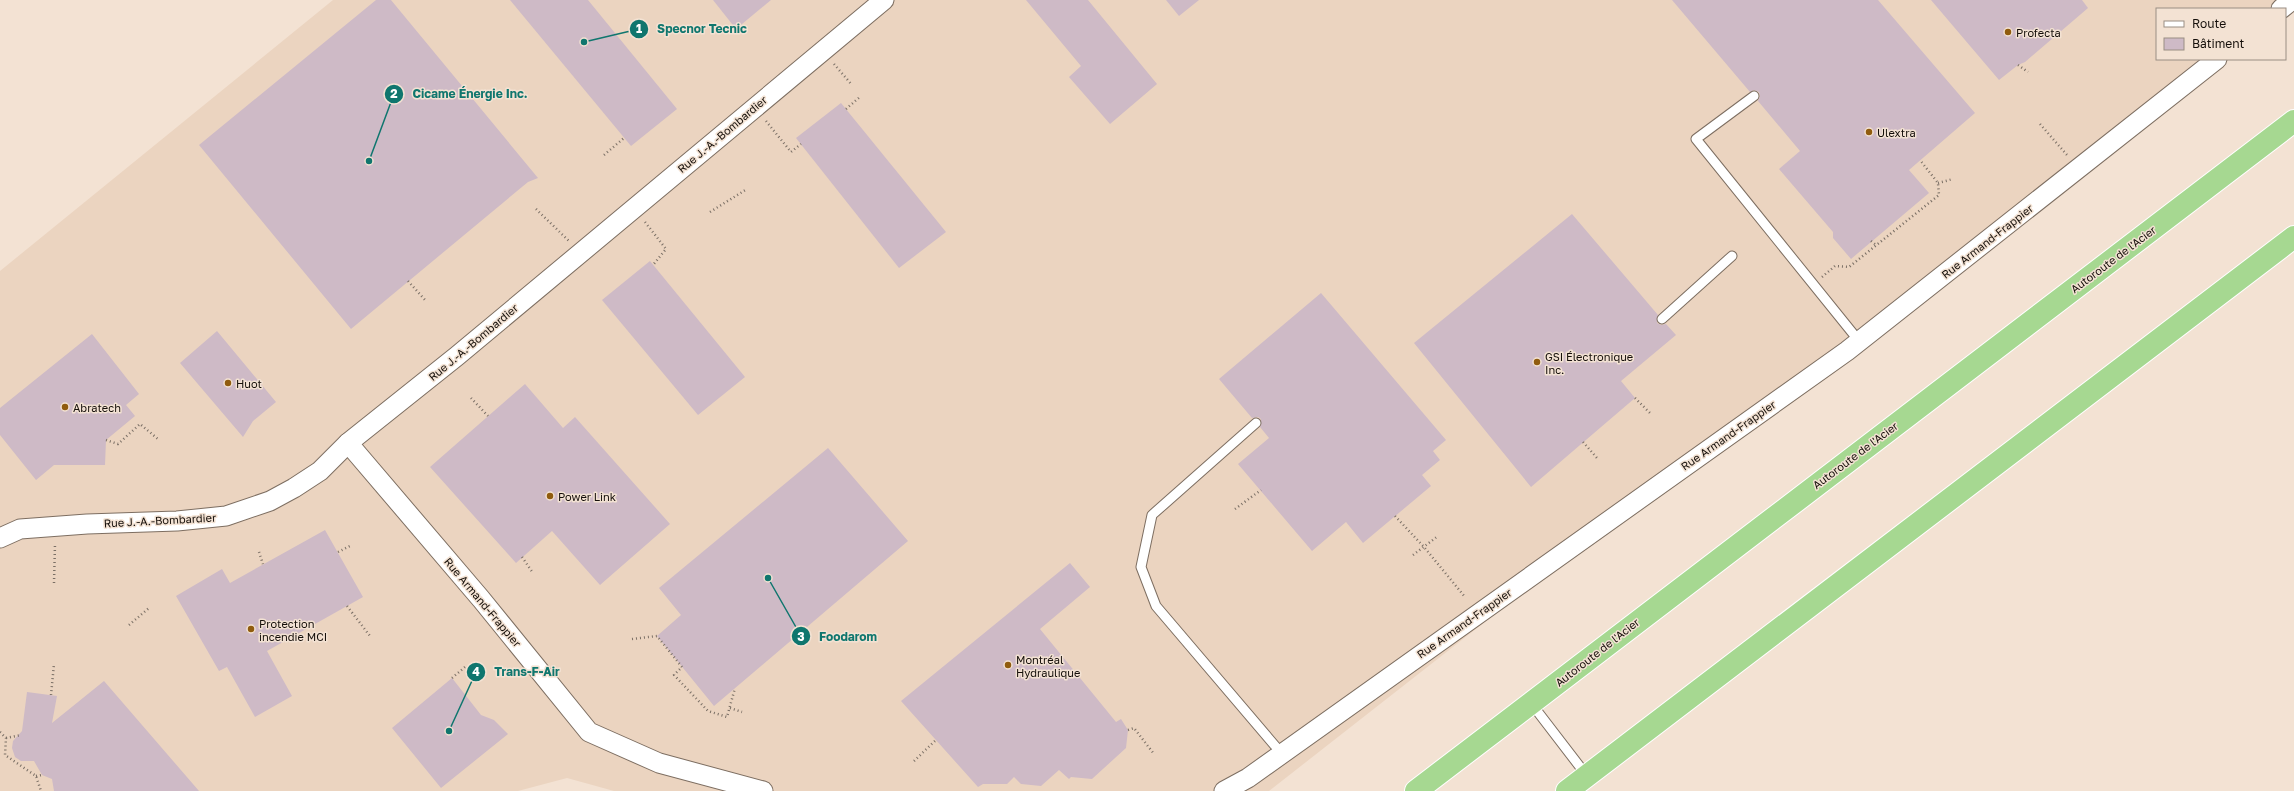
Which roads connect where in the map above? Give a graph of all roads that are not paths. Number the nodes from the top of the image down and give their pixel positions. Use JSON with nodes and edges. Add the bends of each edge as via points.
{"nodes":[{"id":1,"x":884,"y":0,"type":"edge"},
{"id":2,"x":2292,"y":0,"type":"edge"},
{"id":3,"x":2282,"y":8,"type":"edge"},
{"id":4,"x":2216,"y":60,"type":"edge"},
{"id":5,"x":1754,"y":96,"type":"dead end"},
{"id":6,"x":2294,"y":121,"type":"edge"},
{"id":7,"x":2294,"y":237,"type":"edge"},
{"id":8,"x":1732,"y":256,"type":"dead end"},
{"id":9,"x":1662,"y":319,"type":"dead end"},
{"id":10,"x":1859,"y":341,"type":"junction"},
{"id":11,"x":1256,"y":423,"type":"dead end"},
{"id":12,"x":348,"y":443,"type":"junction"},
{"id":13,"x":0,"y":538,"type":"edge"},
{"id":14,"x":1531,"y":703,"type":"junction"},
{"id":15,"x":1282,"y":754,"type":"junction"},
{"id":16,"x":1587,"y":776,"type":"junction"},
{"id":17,"x":763,"y":791,"type":"edge"},
{"id":18,"x":1224,"y":791,"type":"edge"},
{"id":19,"x":1416,"y":791,"type":"edge"},
{"id":20,"x":1567,"y":791,"type":"edge"}],
"edges":[{"from":1,"to":12,"type":"street","name":"Rue J.-A.-Bombardier","via":[[457,356]]},
{"from":2,"to":3,"type":"street"},
{"from":4,"to":10,"type":"street","name":"Rue Armand-Frappier"},
{"from":5,"to":10,"type":"lane","via":[[1696,139]]},
{"from":6,"to":14,"type":"highway","name":"Autoroute de l'Acier"},
{"from":7,"to":16,"type":"highway"},
{"from":8,"to":9,"type":"lane"},
{"from":10,"to":15,"type":"street","name":"Rue Armand-Frappier"},
{"from":11,"to":15,"type":"lane","via":[[1152,515],[1141,568],[1156,606]]},
{"from":12,"to":13,"type":"street","name":"Rue J.-A.-Bombardier","via":[[320,471],[294,488],[270,501],[226,516],[20,529]]},
{"from":12,"to":17,"type":"street","name":"Rue Armand-Frappier","via":[[482,598],[589,732],[659,763]]},
{"from":14,"to":16,"type":"lane"},
{"from":14,"to":19,"type":"highway","name":"Autoroute de l'Acier"},
{"from":15,"to":18,"type":"street","name":"Rue Armand-Frappier"},
{"from":16,"to":20,"type":"highway"}]}
